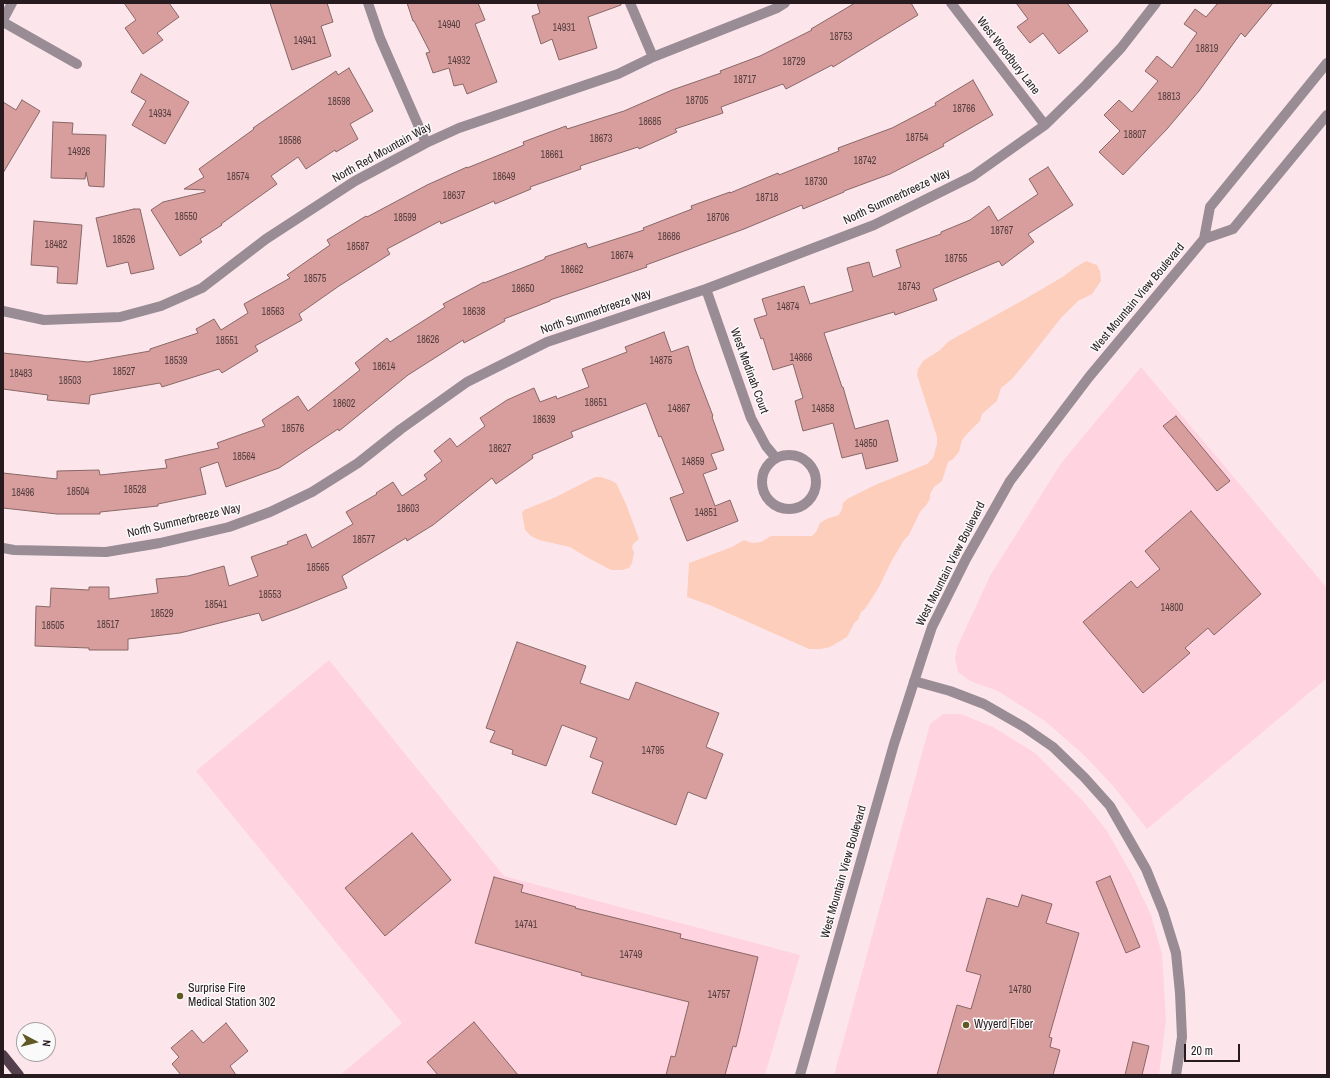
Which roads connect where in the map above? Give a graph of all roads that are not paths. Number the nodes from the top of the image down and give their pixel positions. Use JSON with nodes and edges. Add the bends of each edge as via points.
{"nodes":[{"id":1,"x":12,"y":3,"type":"edge"},
{"id":2,"x":368,"y":3,"type":"edge"},
{"id":3,"x":630,"y":3,"type":"edge"},
{"id":4,"x":785,"y":3,"type":"edge"},
{"id":5,"x":951,"y":3,"type":"edge"},
{"id":6,"x":1156,"y":3,"type":"edge"},
{"id":7,"x":3,"y":21,"type":"edge"},
{"id":8,"x":653,"y":56,"type":"junction"},
{"id":9,"x":1327,"y":63,"type":"edge"},
{"id":10,"x":77,"y":64,"type":"dead end"},
{"id":11,"x":1327,"y":115,"type":"edge"},
{"id":12,"x":1045,"y":125,"type":"junction"},
{"id":13,"x":426,"y":143,"type":"junction"},
{"id":14,"x":1204,"y":239,"type":"junction"},
{"id":15,"x":706,"y":289,"type":"junction"},
{"id":16,"x":3,"y":311,"type":"edge"},
{"id":17,"x":776,"y":458,"type":"junction"},
{"id":18,"x":3,"y":548,"type":"edge"},
{"id":19,"x":914,"y":681,"type":"junction"},
{"id":20,"x":3,"y":1055,"type":"edge"},
{"id":21,"x":19,"y":1075,"type":"edge"},
{"id":22,"x":800,"y":1075,"type":"edge"},
{"id":23,"x":1176,"y":1075,"type":"edge"}],
"edges":[{"from":1,"to":7,"type":"street"},
{"from":2,"to":13,"type":"street","via":[[380,38]]},
{"from":3,"to":8,"type":"street"},
{"from":4,"to":8,"type":"street","name":"North Red Mountain Way"},
{"from":5,"to":12,"type":"street","name":"West Woodbury Lane"},
{"from":6,"to":12,"type":"street","name":"North Summerbreeze Way","via":[[1116,53]]},
{"from":7,"to":10,"type":"street"},
{"from":8,"to":13,"type":"street","name":"North Red Mountain Way","via":[[618,74],[459,128]]},
{"from":9,"to":14,"type":"street","name":"West Mountain View Boulevard","via":[[1210,207]]},
{"from":11,"to":14,"type":"street","via":[[1233,229]]},
{"from":12,"to":15,"type":"street","name":"North Summerbreeze Way","via":[[973,176],[874,225]]},
{"from":13,"to":16,"type":"street","name":"North Red Mountain Way","via":[[349,185],[266,239],[202,288],[161,306],[120,317],[44,320]]},
{"from":14,"to":19,"type":"street","name":"West Mountain View Boulevard","via":[[1089,377],[1010,481],[932,627]]},
{"from":15,"to":17,"type":"street","name":"West Medinah Court","via":[[751,418],[766,446]]},
{"from":15,"to":18,"type":"street","name":"North Summerbreeze Way","via":[[547,342],[467,382],[358,463],[312,492],[270,512],[228,526],[106,552]]},
{"from":17,"to":17,"type":"street","via":[[764,470],[762,487],[765,496],[774,505],[786,510],[796,509],[811,499],[815,491],[815,472],[803,458],[794,455]]},
{"from":19,"to":22,"type":"street","name":"West Mountain View Boulevard"},
{"from":19,"to":23,"type":"street","via":[[984,704],[1024,727],[1053,748],[1110,806],[1146,869],[1176,952],[1182,1037]]},
{"from":20,"to":21,"type":"main road"}]}
